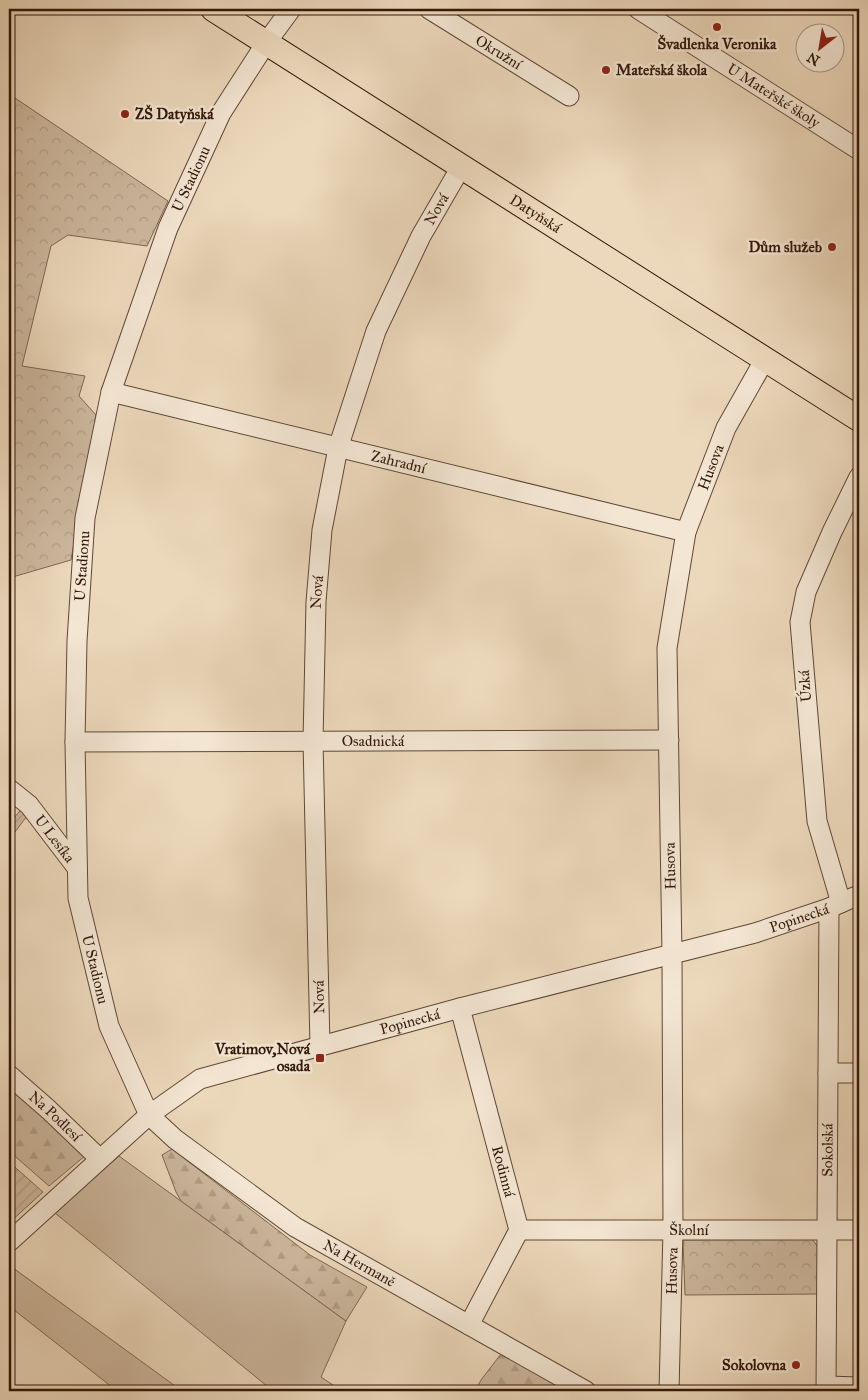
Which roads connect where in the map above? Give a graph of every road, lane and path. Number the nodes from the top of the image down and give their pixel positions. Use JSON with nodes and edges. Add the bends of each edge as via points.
{"nodes":[{"id":1,"x":214,"y":9,"type":"edge"},
{"id":2,"x":291,"y":9,"type":"edge"},
{"id":3,"x":429,"y":9,"type":"edge"},
{"id":4,"x":638,"y":9,"type":"edge"},
{"id":5,"x":266,"y":42,"type":"junction"},
{"id":6,"x":570,"y":96,"type":"dead end"},
{"id":7,"x":859,"y":150,"type":"edge"},
{"id":8,"x":461,"y":167,"type":"junction"},
{"id":9,"x":765,"y":359,"type":"junction"},
{"id":10,"x":111,"y":392,"type":"junction"},
{"id":11,"x":859,"y":419,"type":"edge"},
{"id":12,"x":338,"y":448,"type":"junction"},
{"id":13,"x":859,"y":477,"type":"edge"},
{"id":14,"x":686,"y":532,"type":"junction"},
{"id":15,"x":669,"y":740,"type":"junction"},
{"id":16,"x":313,"y":741,"type":"junction"},
{"id":17,"x":75,"y":742,"type":"junction"},
{"id":18,"x":9,"y":789,"type":"edge"},
{"id":19,"x":77,"y":868,"type":"junction"},
{"id":20,"x":859,"y":895,"type":"edge"},
{"id":21,"x":835,"y":906,"type":"junction"},
{"id":22,"x":672,"y":955,"type":"junction"},
{"id":23,"x":460,"y":1008,"type":"junction"},
{"id":24,"x":320,"y":1046,"type":"junction"},
{"id":25,"x":828,"y":1073,"type":"junction"},
{"id":26,"x":859,"y":1073,"type":"edge"},
{"id":27,"x":9,"y":1075,"type":"edge"},
{"id":28,"x":149,"y":1115,"type":"junction"},
{"id":29,"x":100,"y":1159,"type":"junction"},
{"id":30,"x":519,"y":1230,"type":"junction"},
{"id":31,"x":673,"y":1230,"type":"junction"},
{"id":32,"x":828,"y":1230,"type":"junction"},
{"id":33,"x":859,"y":1230,"type":"edge"},
{"id":34,"x":9,"y":1242,"type":"edge"},
{"id":35,"x":469,"y":1325,"type":"junction"},
{"id":36,"x":859,"y":1386,"type":"edge"},
{"id":37,"x":826,"y":1389,"type":"edge"},
{"id":38,"x":586,"y":1391,"type":"edge"},
{"id":39,"x":669,"y":1391,"type":"edge"}],
"edges":[{"from":1,"to":5,"type":"main road","name":"Datyňská"},
{"from":2,"to":5,"type":"street","name":"U Stadionu"},
{"from":3,"to":6,"type":"street","name":"Okružní"},
{"from":4,"to":7,"type":"street","name":"U Mateřské školy"},
{"from":5,"to":8,"type":"main road","name":"Datyňská"},
{"from":5,"to":10,"type":"street","name":"U Stadionu","via":[[222,112],[168,228]]},
{"from":8,"to":9,"type":"main road","name":"Datyňská"},
{"from":8,"to":12,"type":"street","name":"Nová","via":[[421,236],[376,331]]},
{"from":9,"to":11,"type":"main road","name":"Datyňská"},
{"from":9,"to":14,"type":"street","name":"Husova","via":[[726,428]]},
{"from":10,"to":12,"type":"street","name":"Zahradní"},
{"from":10,"to":17,"type":"street","name":"U Stadionu","via":[[85,518],[77,641]]},
{"from":12,"to":14,"type":"street","name":"Zahradní"},
{"from":12,"to":16,"type":"street","name":"Nová","via":[[322,530],[316,602]]},
{"from":13,"to":21,"type":"street","name":"Úzká","via":[[806,592],[800,622],[816,821]]},
{"from":14,"to":15,"type":"street","name":"Husova","via":[[668,648]]},
{"from":15,"to":16,"type":"street","name":"Osadnická"},
{"from":15,"to":22,"type":"street","name":"Husova"},
{"from":16,"to":17,"type":"street","name":"Osadnická"},
{"from":16,"to":24,"type":"street","name":"Nová"},
{"from":17,"to":19,"type":"street","name":"U Stadionu"},
{"from":18,"to":19,"type":"street","name":"U Lesíka","via":[[29,805]]},
{"from":19,"to":28,"type":"street","name":"U Stadionu","via":[[78,898],[108,1026]]},
{"from":20,"to":21,"type":"street","name":"Popinecká"},
{"from":21,"to":22,"type":"street","name":"Popinecká","via":[[755,934]]},
{"from":21,"to":25,"type":"street","name":"Sokolská"},
{"from":22,"to":23,"type":"street","name":"Popinecká"},
{"from":22,"to":31,"type":"street","name":"Husova"},
{"from":23,"to":24,"type":"street","name":"Popinecká"},
{"from":23,"to":30,"type":"street","name":"Rodinná"},
{"from":24,"to":28,"type":"street","name":"Popinecká","via":[[200,1079]]},
{"from":25,"to":26,"type":"street"},
{"from":25,"to":32,"type":"street","name":"Sokolská"},
{"from":27,"to":29,"type":"street","name":"Na Podlesí"},
{"from":28,"to":29,"type":"street","name":"Popinecká"},
{"from":28,"to":35,"type":"street","name":"Na Hermaně","via":[[295,1227]]},
{"from":29,"to":34,"type":"street","name":"Popinecká"},
{"from":30,"to":31,"type":"street","name":"Školní"},
{"from":30,"to":35,"type":"street"},
{"from":31,"to":32,"type":"street","name":"Školní"},
{"from":31,"to":39,"type":"street","name":"Husova"},
{"from":32,"to":33,"type":"street","name":"Školní"},
{"from":32,"to":37,"type":"street","name":"Sokolská"},
{"from":35,"to":38,"type":"street","name":"Na Hermaně"},
{"from":36,"to":37,"type":"street"}]}
